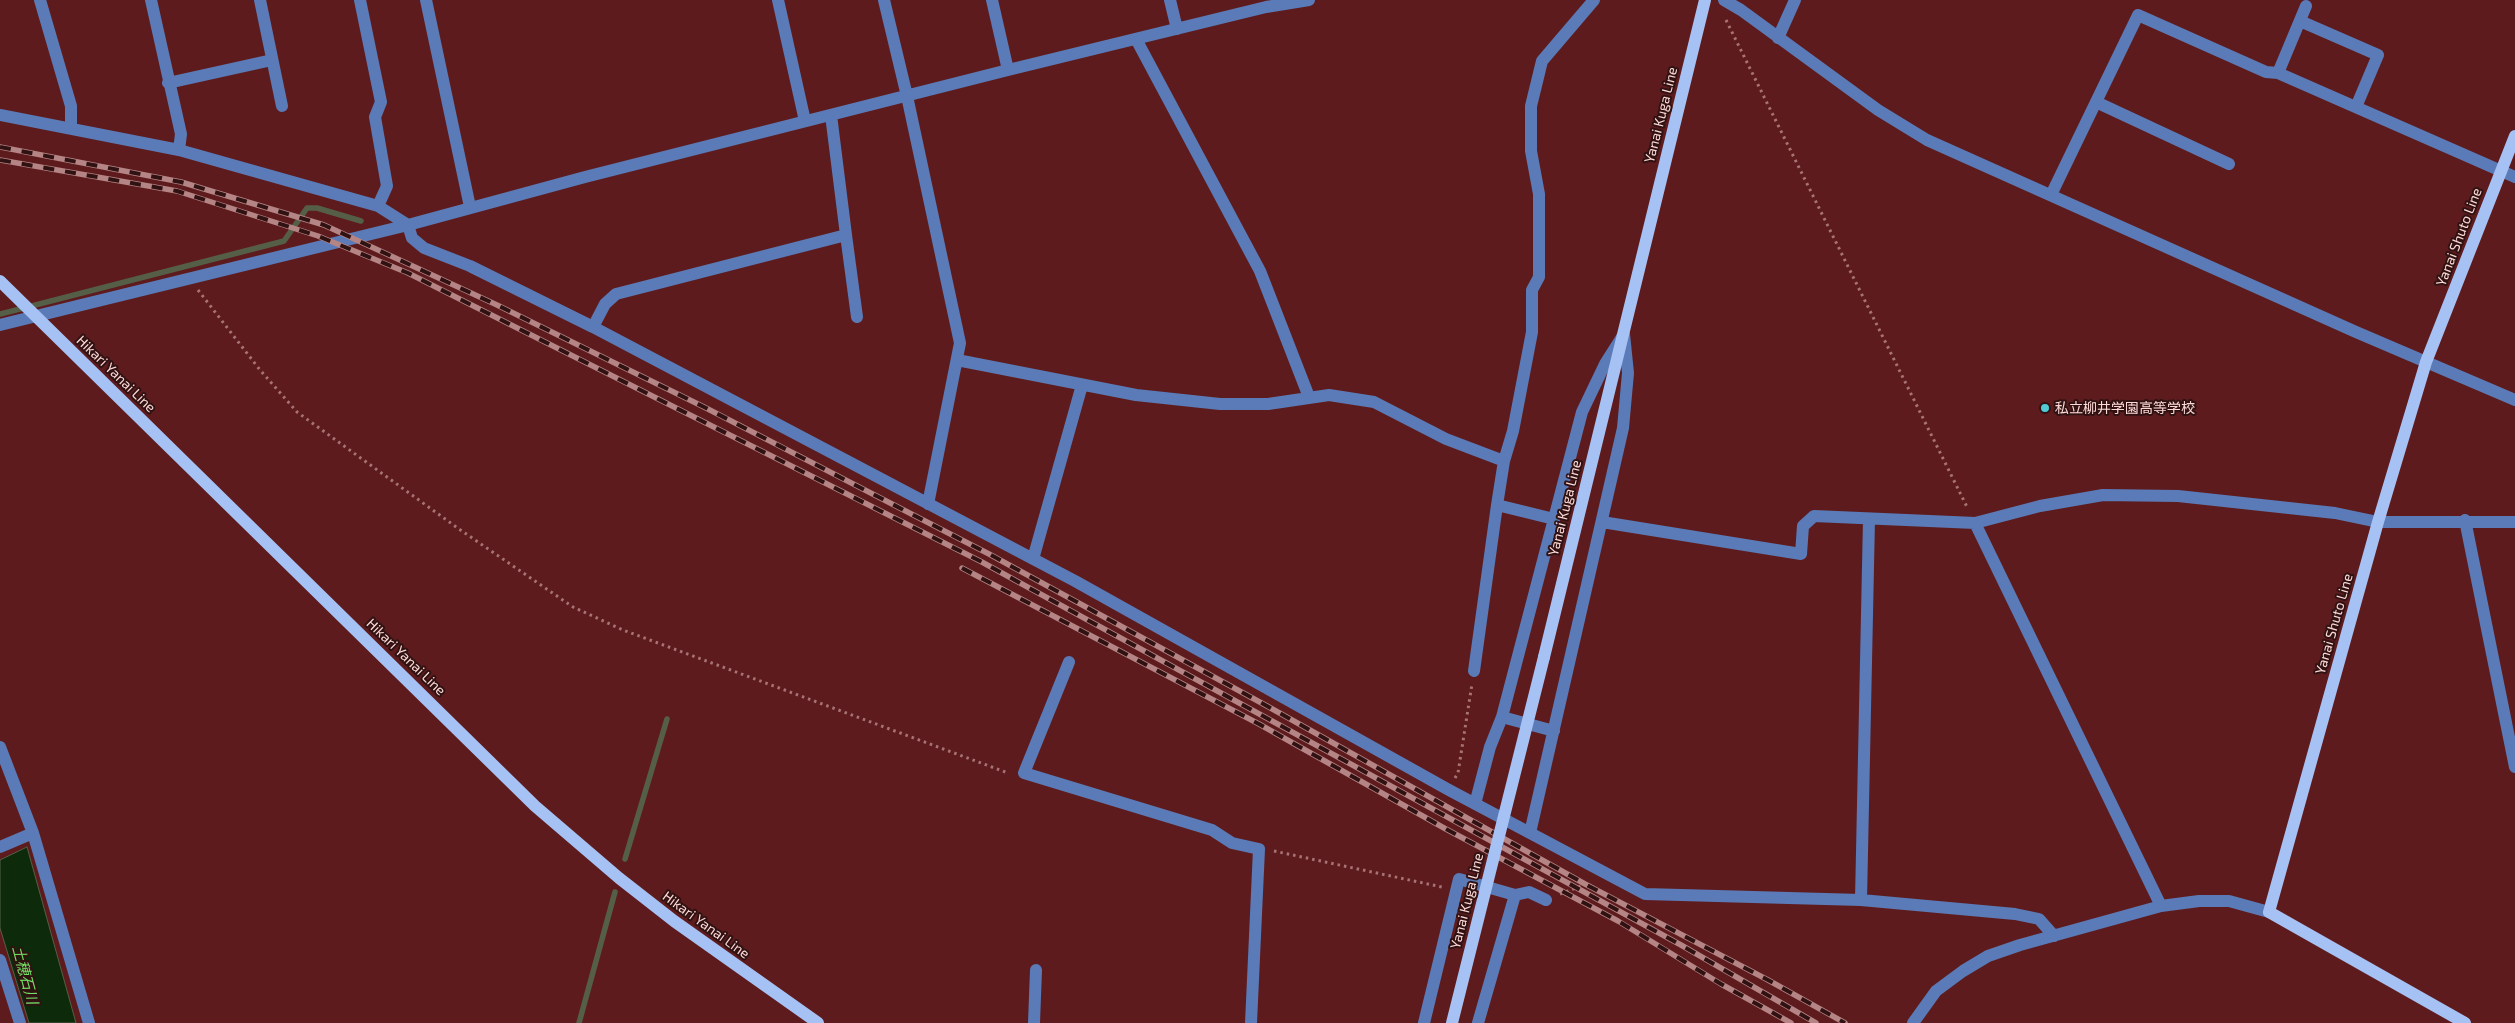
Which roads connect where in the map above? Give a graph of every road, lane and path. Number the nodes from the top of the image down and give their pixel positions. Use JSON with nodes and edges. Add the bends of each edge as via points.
{"nodes":[{"id":1,"x":40,"y":0,"type":"edge"},
{"id":2,"x":151,"y":0,"type":"edge"},
{"id":3,"x":260,"y":0,"type":"edge"},
{"id":4,"x":360,"y":0,"type":"edge"},
{"id":5,"x":426,"y":0,"type":"edge"},
{"id":6,"x":778,"y":0,"type":"edge"},
{"id":7,"x":884,"y":0,"type":"edge"},
{"id":8,"x":992,"y":0,"type":"edge"},
{"id":9,"x":1170,"y":0,"type":"edge"},
{"id":10,"x":1309,"y":0,"type":"edge"},
{"id":11,"x":1594,"y":0,"type":"edge"},
{"id":12,"x":1705,"y":0,"type":"edge"},
{"id":13,"x":1724,"y":0,"type":"edge"},
{"id":14,"x":1795,"y":0,"type":"edge"},
{"id":15,"x":1265,"y":4,"type":"edge"},
{"id":16,"x":2306,"y":6,"type":"dead end"},
{"id":17,"x":1726,"y":19,"type":"dead end"},
{"id":18,"x":2300,"y":21,"type":"junction"},
{"id":19,"x":1176,"y":29,"type":"junction"},
{"id":20,"x":1778,"y":38,"type":"junction"},
{"id":21,"x":1136,"y":39,"type":"junction"},
{"id":22,"x":272,"y":60,"type":"junction"},
{"id":23,"x":1008,"y":70,"type":"junction"},
{"id":24,"x":2278,"y":73,"type":"junction"},
{"id":25,"x":168,"y":83,"type":"junction"},
{"id":26,"x":907,"y":96,"type":"junction"},
{"id":27,"x":2096,"y":102,"type":"junction"},
{"id":28,"x":282,"y":106,"type":"dead end"},
{"id":29,"x":2356,"y":108,"type":"junction"},
{"id":30,"x":0,"y":115,"type":"edge"},
{"id":31,"x":832,"y":115,"type":"junction"},
{"id":32,"x":805,"y":121,"type":"junction"},
{"id":33,"x":71,"y":128,"type":"junction"},
{"id":34,"x":2515,"y":136,"type":"edge"},
{"id":35,"x":179,"y":150,"type":"junction"},
{"id":36,"x":2229,"y":164,"type":"dead end"},
{"id":37,"x":2501,"y":172,"type":"junction"},
{"id":38,"x":2515,"y":177,"type":"edge"},
{"id":39,"x":2051,"y":195,"type":"junction"},
{"id":40,"x":378,"y":206,"type":"junction"},
{"id":41,"x":470,"y":207,"type":"junction"},
{"id":42,"x":408,"y":225,"type":"junction"},
{"id":43,"x":846,"y":235,"type":"junction"},
{"id":44,"x":192,"y":279,"type":"junction"},
{"id":45,"x":0,"y":281,"type":"edge"},
{"id":46,"x":33,"y":314,"type":"junction"},
{"id":47,"x":857,"y":317,"type":"dead end"},
{"id":48,"x":0,"y":325,"type":"edge"},
{"id":49,"x":593,"y":327,"type":"junction"},
{"id":50,"x":1624,"y":334,"type":"junction"},
{"id":51,"x":957,"y":360,"type":"junction"},
{"id":52,"x":2426,"y":362,"type":"junction"},
{"id":53,"x":1082,"y":385,"type":"junction"},
{"id":54,"x":1309,"y":397,"type":"junction"},
{"id":55,"x":2515,"y":400,"type":"edge"},
{"id":56,"x":1504,"y":461,"type":"junction"},
{"id":57,"x":928,"y":504,"type":"junction"},
{"id":58,"x":1497,"y":505,"type":"junction"},
{"id":59,"x":1869,"y":518,"type":"junction"},
{"id":60,"x":1554,"y":519,"type":"junction"},
{"id":61,"x":2465,"y":520,"type":"junction"},
{"id":62,"x":1602,"y":522,"type":"junction"},
{"id":63,"x":2378,"y":522,"type":"junction"},
{"id":64,"x":2515,"y":522,"type":"edge"},
{"id":65,"x":1975,"y":523,"type":"junction"},
{"id":66,"x":1033,"y":559,"type":"junction"},
{"id":67,"x":1069,"y":662,"type":"dead end"},
{"id":68,"x":1474,"y":671,"type":"joint"},
{"id":69,"x":1502,"y":718,"type":"junction"},
{"id":70,"x":2511,"y":726,"type":"edge"},
{"id":71,"x":1554,"y":731,"type":"junction"},
{"id":72,"x":0,"y":747,"type":"edge"},
{"id":73,"x":2515,"y":767,"type":"edge"},
{"id":74,"x":1024,"y":773,"type":"junction"},
{"id":75,"x":1449,"y":790,"type":"junction"},
{"id":76,"x":1475,"y":804,"type":"junction"},
{"id":77,"x":1530,"y":833,"type":"junction"},
{"id":78,"x":30,"y":834,"type":"junction"},
{"id":79,"x":0,"y":848,"type":"edge"},
{"id":80,"x":1259,"y":849,"type":"junction"},
{"id":81,"x":1608,"y":875,"type":"junction"},
{"id":82,"x":1455,"y":889,"type":"junction"},
{"id":83,"x":1514,"y":895,"type":"junction"},
{"id":84,"x":1546,"y":900,"type":"joint"},
{"id":85,"x":1861,"y":900,"type":"junction"},
{"id":86,"x":2161,"y":906,"type":"junction"},
{"id":87,"x":2269,"y":912,"type":"junction"},
{"id":88,"x":2054,"y":936,"type":"junction"},
{"id":89,"x":0,"y":960,"type":"edge"},
{"id":90,"x":1036,"y":970,"type":"dead end"},
{"id":91,"x":20,"y":1023,"type":"edge"},
{"id":92,"x":89,"y":1023,"type":"edge"},
{"id":93,"x":818,"y":1023,"type":"edge"},
{"id":94,"x":1034,"y":1023,"type":"edge"},
{"id":95,"x":1251,"y":1023,"type":"edge"},
{"id":96,"x":1424,"y":1023,"type":"edge"},
{"id":97,"x":1452,"y":1023,"type":"edge"},
{"id":98,"x":1478,"y":1023,"type":"edge"},
{"id":99,"x":1914,"y":1023,"type":"edge"},
{"id":100,"x":2465,"y":1023,"type":"edge"}],
"edges":[{"from":1,"to":33,"type":"street","via":[[71,106]]},
{"from":2,"to":25,"type":"street"},
{"from":3,"to":22,"type":"street"},
{"from":4,"to":40,"type":"street","via":[[381,102],[375,117],[387,186]]},
{"from":5,"to":41,"type":"street"},
{"from":6,"to":32,"type":"street"},
{"from":7,"to":26,"type":"street"},
{"from":8,"to":23,"type":"street"},
{"from":9,"to":19,"type":"street"},
{"from":10,"to":15,"type":"street"},
{"from":11,"to":56,"type":"street","via":[[1542,61],[1531,106],[1531,151],[1539,194],[1539,277],[1532,290],[1532,332],[1514,431]]},
{"from":12,"to":50,"type":"main road","name":"Yanai Kuga Line"},
{"from":13,"to":20,"type":"street"},
{"from":14,"to":20,"type":"street"},
{"from":15,"to":19,"type":"street"},
{"from":16,"to":18,"type":"street"},
{"from":17,"to":65,"type":"path"},
{"from":18,"to":24,"type":"street"},
{"from":18,"to":29,"type":"street","via":[[2378,55]]},
{"from":19,"to":21,"type":"street"},
{"from":20,"to":39,"type":"street","via":[[1878,110],[1927,140]]},
{"from":21,"to":23,"type":"street"},
{"from":21,"to":54,"type":"street","via":[[1260,271]]},
{"from":22,"to":25,"type":"street"},
{"from":22,"to":28,"type":"street"},
{"from":23,"to":26,"type":"street"},
{"from":24,"to":27,"type":"street","via":[[2266,72],[2138,15]]},
{"from":24,"to":29,"type":"street"},
{"from":25,"to":35,"type":"street","via":[[180,134]]},
{"from":26,"to":31,"type":"street"},
{"from":26,"to":51,"type":"street","via":[[960,342]]},
{"from":27,"to":36,"type":"street"},
{"from":27,"to":39,"type":"street"},
{"from":29,"to":37,"type":"street"},
{"from":30,"to":33,"type":"street"},
{"from":31,"to":32,"type":"street"},
{"from":31,"to":43,"type":"street"},
{"from":32,"to":41,"type":"street"},
{"from":33,"to":35,"type":"street"},
{"from":34,"to":37,"type":"main road","name":"Yanai Shuto Line"},
{"from":35,"to":40,"type":"street"},
{"from":37,"to":38,"type":"street"},
{"from":37,"to":52,"type":"main road","name":"Yanai Shuto Line"},
{"from":39,"to":52,"type":"street"},
{"from":40,"to":42,"type":"street"},
{"from":41,"to":42,"type":"street"},
{"from":42,"to":44,"type":"street"},
{"from":42,"to":49,"type":"street","via":[[412,238],[424,248],[470,266]]},
{"from":43,"to":47,"type":"street"},
{"from":43,"to":49,"type":"street","via":[[616,294],[605,304]]},
{"from":44,"to":46,"type":"street"},
{"from":44,"to":74,"type":"path","via":[[201,296],[297,412],[451,524],[573,607],[623,630],[897,733],[1008,773]]},
{"from":45,"to":46,"type":"main road","name":"Hikari Yanai Line"},
{"from":46,"to":48,"type":"street"},
{"from":46,"to":93,"type":"main road","name":"Hikari Yanai Line","via":[[535,806],[666,915]]},
{"from":49,"to":57,"type":"street"},
{"from":50,"to":60,"type":"street","via":[[1605,364],[1582,412]]},
{"from":50,"to":62,"type":"street","via":[[1628,373],[1623,428]]},
{"from":50,"to":97,"type":"main road","name":"Yanai Kuga Line","bridge":true},
{"from":51,"to":53,"type":"street"},
{"from":51,"to":57,"type":"street"},
{"from":52,"to":55,"type":"street"},
{"from":52,"to":63,"type":"main road","name":"Yanai Shuto Line"},
{"from":53,"to":54,"type":"street","via":[[1136,395],[1220,404],[1268,404]]},
{"from":53,"to":66,"type":"street"},
{"from":54,"to":56,"type":"street","via":[[1329,395],[1374,402],[1446,438]]},
{"from":56,"to":58,"type":"street"},
{"from":57,"to":66,"type":"street"},
{"from":58,"to":60,"type":"street"},
{"from":58,"to":68,"type":"street"},
{"from":59,"to":62,"type":"street","via":[[1814,516],[1803,526],[1801,554]]},
{"from":59,"to":65,"type":"street"},
{"from":59,"to":85,"type":"street"},
{"from":60,"to":69,"type":"street"},
{"from":61,"to":63,"type":"street"},
{"from":61,"to":64,"type":"street"},
{"from":61,"to":70,"type":"street"},
{"from":62,"to":71,"type":"street"},
{"from":63,"to":65,"type":"street","via":[[2335,513],[2178,496],[2103,495],[2040,506]]},
{"from":63,"to":87,"type":"main road","name":"Yanai Shuto Line"},
{"from":65,"to":86,"type":"street"},
{"from":66,"to":75,"type":"street"},
{"from":67,"to":74,"type":"street"},
{"from":68,"to":75,"type":"path","via":[[1458,773]]},
{"from":69,"to":71,"type":"street"},
{"from":69,"to":76,"type":"street","via":[[1490,747]]},
{"from":70,"to":73,"type":"street"},
{"from":71,"to":77,"type":"street"},
{"from":72,"to":78,"type":"street"},
{"from":74,"to":80,"type":"street","via":[[1212,830],[1232,843]]},
{"from":75,"to":76,"type":"street"},
{"from":76,"to":77,"type":"street"},
{"from":77,"to":81,"type":"street"},
{"from":78,"to":79,"type":"street"},
{"from":78,"to":92,"type":"street"},
{"from":80,"to":82,"type":"path"},
{"from":80,"to":95,"type":"street"},
{"from":81,"to":84,"type":"path"},
{"from":81,"to":85,"type":"street","via":[[1645,894]]},
{"from":82,"to":83,"type":"street","via":[[1459,879]]},
{"from":82,"to":96,"type":"street"},
{"from":83,"to":84,"type":"street","via":[[1529,892]]},
{"from":83,"to":98,"type":"street"},
{"from":85,"to":88,"type":"street","via":[[2015,914],[2040,919]]},
{"from":86,"to":87,"type":"street","via":[[2229,901]]},
{"from":86,"to":88,"type":"street"},
{"from":87,"to":100,"type":"main road"},
{"from":88,"to":99,"type":"street","via":[[1988,956],[1963,971],[1936,991]]},
{"from":89,"to":91,"type":"street"},
{"from":90,"to":94,"type":"street"}]}
